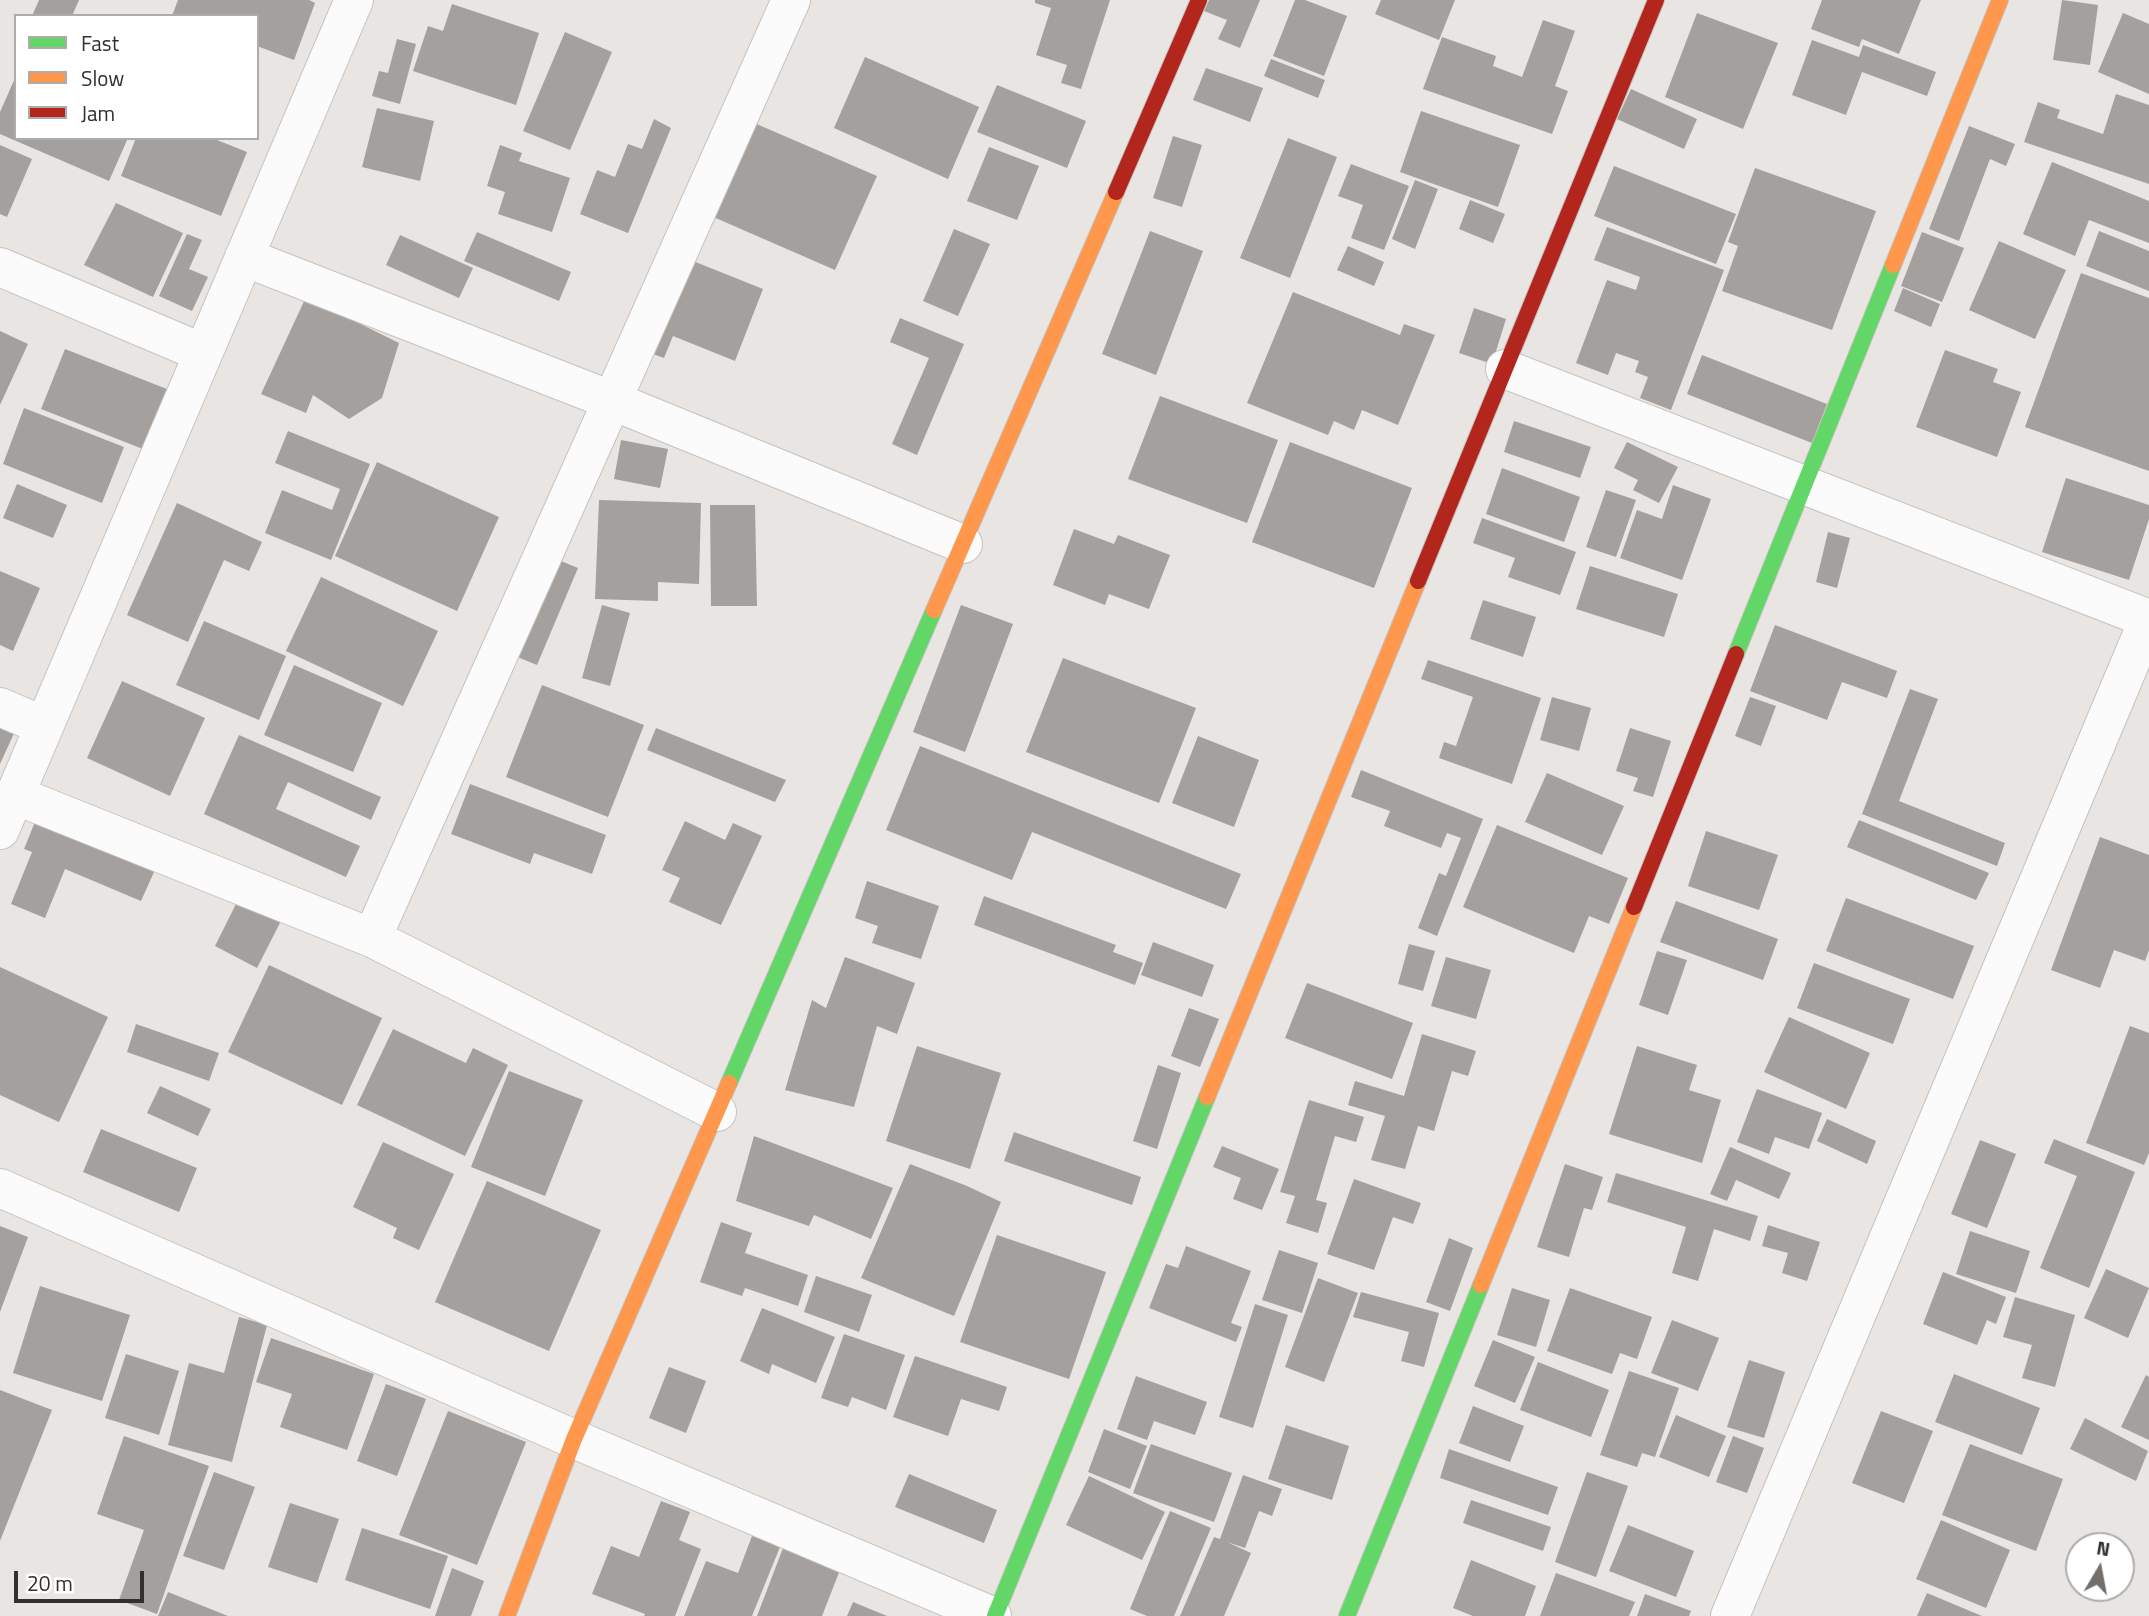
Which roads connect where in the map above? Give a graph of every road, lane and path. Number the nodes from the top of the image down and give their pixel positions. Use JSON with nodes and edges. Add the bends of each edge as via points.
{"nodes":[{"id":1,"x":354,"y":0,"type":"edge"},
{"id":2,"x":791,"y":0,"type":"edge"},
{"id":3,"x":1199,"y":0,"type":"edge"},
{"id":4,"x":1656,"y":0,"type":"edge"},
{"id":5,"x":2000,"y":0,"type":"edge"},
{"id":6,"x":244,"y":257,"type":"junction"},
{"id":7,"x":0,"y":267,"type":"edge"},
{"id":8,"x":203,"y":353,"type":"junction"},
{"id":9,"x":1505,"y":369,"type":"junction"},
{"id":10,"x":613,"y":401,"type":"junction"},
{"id":11,"x":1804,"y":485,"type":"junction"},
{"id":12,"x":963,"y":544,"type":"junction"},
{"id":13,"x":2149,"y":618,"type":"edge"},
{"id":14,"x":0,"y":707,"type":"edge"},
{"id":15,"x":44,"y":726,"type":"junction"},
{"id":16,"x":15,"y":795,"type":"junction"},
{"id":17,"x":0,"y":830,"type":"edge"},
{"id":18,"x":372,"y":939,"type":"junction"},
{"id":19,"x":717,"y":1112,"type":"junction"},
{"id":20,"x":0,"y":1188,"type":"edge"},
{"id":21,"x":574,"y":1439,"type":"junction"},
{"id":22,"x":507,"y":1616,"type":"edge"},
{"id":23,"x":994,"y":1616,"type":"edge"},
{"id":24,"x":1346,"y":1616,"type":"edge"},
{"id":25,"x":1730,"y":1616,"type":"edge"}],
"edges":[{"from":1,"to":6,"type":"street"},
{"from":2,"to":10,"type":"street"},
{"from":3,"to":12,"type":"street"},
{"from":4,"to":9,"type":"street"},
{"from":5,"to":11,"type":"street"},
{"from":6,"to":8,"type":"street"},
{"from":6,"to":10,"type":"street"},
{"from":7,"to":8,"type":"street"},
{"from":8,"to":15,"type":"street"},
{"from":9,"to":11,"type":"street"},
{"from":9,"to":23,"type":"street"},
{"from":10,"to":12,"type":"street"},
{"from":10,"to":18,"type":"street"},
{"from":11,"to":13,"type":"street"},
{"from":11,"to":24,"type":"street"},
{"from":12,"to":19,"type":"street"},
{"from":13,"to":25,"type":"street"},
{"from":14,"to":15,"type":"street"},
{"from":15,"to":16,"type":"street"},
{"from":16,"to":17,"type":"street"},
{"from":16,"to":18,"type":"street"},
{"from":18,"to":19,"type":"street"},
{"from":19,"to":21,"type":"street"},
{"from":20,"to":21,"type":"street"},
{"from":21,"to":22,"type":"street"},
{"from":21,"to":23,"type":"street"}]}
